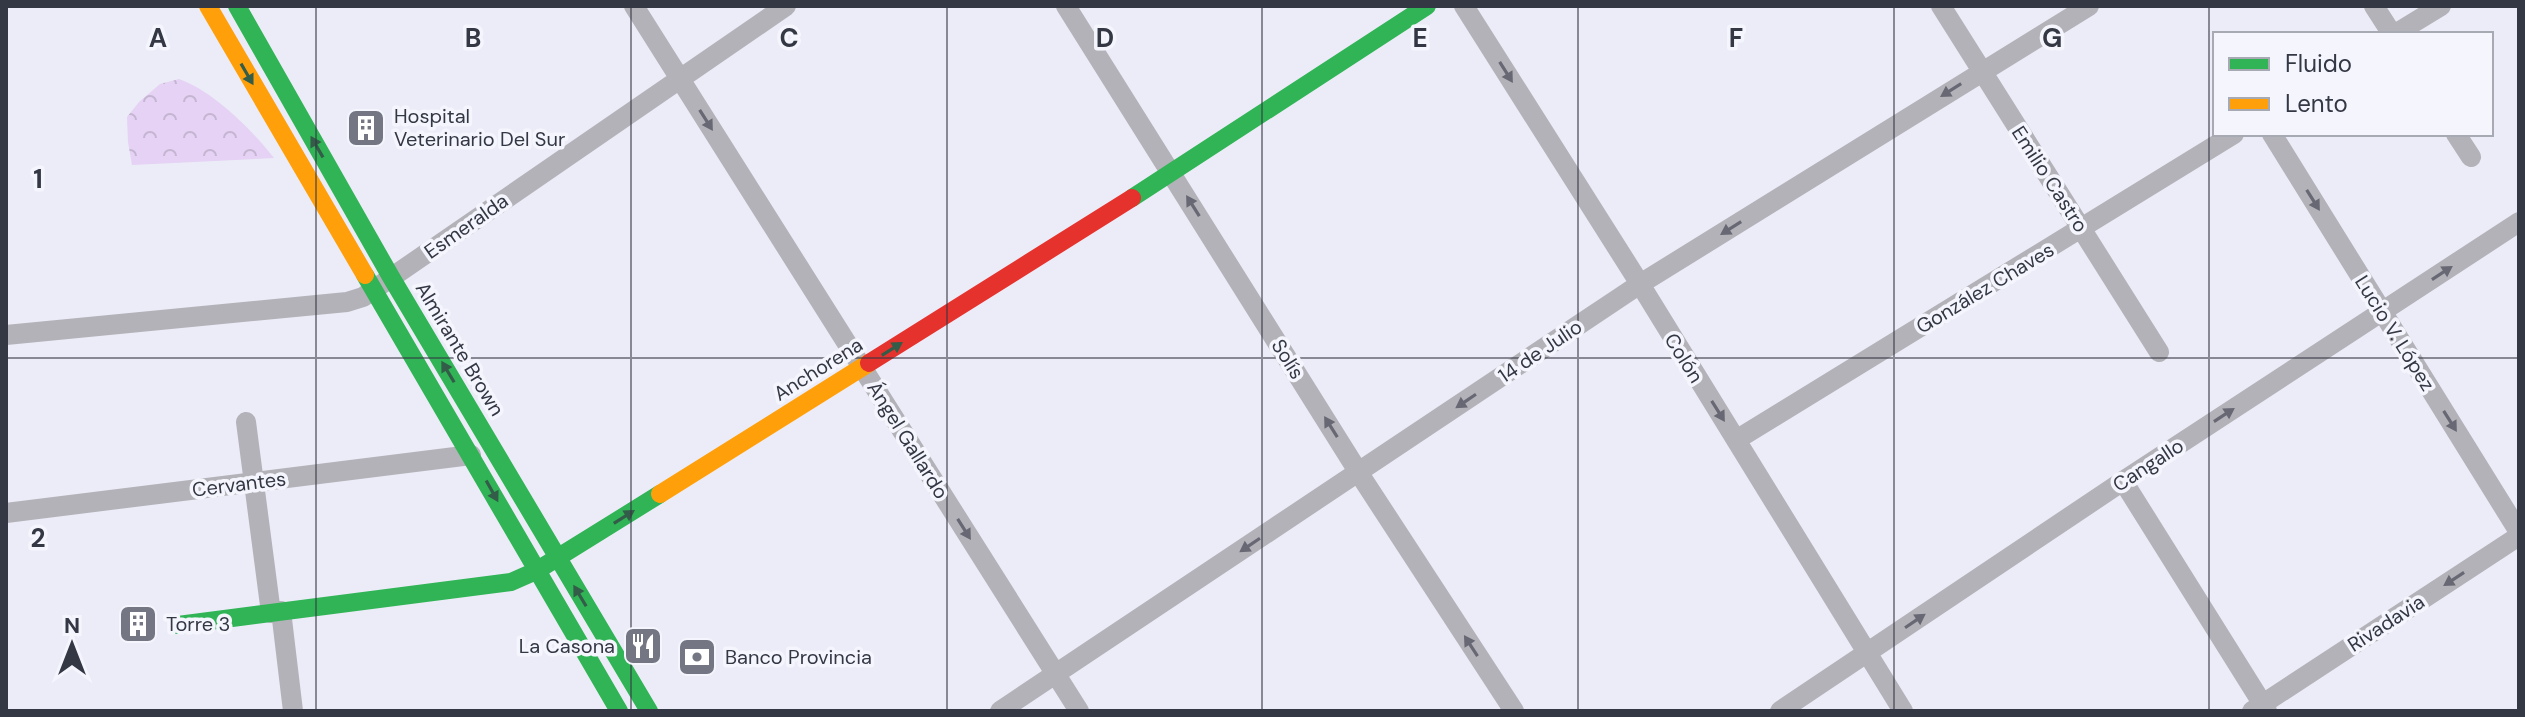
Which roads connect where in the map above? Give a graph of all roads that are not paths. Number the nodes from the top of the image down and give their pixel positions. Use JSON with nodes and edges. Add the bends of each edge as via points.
{"nodes":[{"id":1,"x":208,"y":6,"type":"edge"},
{"id":2,"x":237,"y":6,"type":"edge"},
{"id":3,"x":634,"y":6,"type":"edge"},
{"id":4,"x":786,"y":6,"type":"edge"},
{"id":5,"x":1066,"y":6,"type":"edge"},
{"id":6,"x":1427,"y":6,"type":"edge"},
{"id":7,"x":1464,"y":6,"type":"edge"},
{"id":8,"x":1941,"y":6,"type":"edge"},
{"id":9,"x":2089,"y":6,"type":"edge"},
{"id":10,"x":2374,"y":6,"type":"edge"},
{"id":11,"x":2441,"y":6,"type":"edge"},
{"id":12,"x":2392,"y":32,"type":"edge"},
{"id":13,"x":2396,"y":32,"type":"edge"},
{"id":14,"x":1981,"y":72,"type":"junction"},
{"id":15,"x":679,"y":78,"type":"junction"},
{"id":16,"x":2231,"y":136,"type":"edge"},
{"id":17,"x":2273,"y":136,"type":"edge"},
{"id":18,"x":2457,"y":136,"type":"edge"},
{"id":19,"x":2471,"y":157,"type":"dead end"},
{"id":20,"x":1172,"y":173,"type":"junction"},
{"id":21,"x":2519,"y":222,"type":"edge"},
{"id":22,"x":2082,"y":229,"type":"junction"},
{"id":23,"x":391,"y":277,"type":"junction"},
{"id":24,"x":1640,"y":284,"type":"junction"},
{"id":25,"x":373,"y":292,"type":"junction"},
{"id":26,"x":2382,"y":312,"type":"junction"},
{"id":27,"x":6,"y":335,"type":"edge"},
{"id":28,"x":2159,"y":352,"type":"dead end"},
{"id":29,"x":863,"y":367,"type":"junction"},
{"id":30,"x":246,"y":422,"type":"dead end"},
{"id":31,"x":1736,"y":440,"type":"junction"},
{"id":32,"x":471,"y":455,"type":"junction"},
{"id":33,"x":1359,"y":472,"type":"junction"},
{"id":34,"x":2123,"y":481,"type":"junction"},
{"id":35,"x":254,"y":482,"type":"junction"},
{"id":36,"x":6,"y":513,"type":"edge"},
{"id":37,"x":2519,"y":534,"type":"edge"},
{"id":38,"x":558,"y":558,"type":"junction"},
{"id":39,"x":536,"y":571,"type":"junction"},
{"id":40,"x":276,"y":612,"type":"junction"},
{"id":41,"x":178,"y":625,"type":"dead end"},
{"id":42,"x":1867,"y":653,"type":"junction"},
{"id":43,"x":1056,"y":675,"type":"junction"},
{"id":44,"x":2260,"y":709,"type":"edge"},
{"id":45,"x":293,"y":711,"type":"edge"},
{"id":46,"x":619,"y":711,"type":"edge"},
{"id":47,"x":649,"y":711,"type":"edge"},
{"id":48,"x":1000,"y":711,"type":"edge"},
{"id":49,"x":1079,"y":711,"type":"edge"},
{"id":50,"x":1514,"y":711,"type":"edge"},
{"id":51,"x":1780,"y":711,"type":"edge"},
{"id":52,"x":1903,"y":711,"type":"edge"}],
"edges":[{"from":1,"to":25,"type":"main road","one_way":true},
{"from":23,"to":2,"type":"main road","name":"Almirante Brown","one_way":true},
{"from":3,"to":15,"type":"street","name":"Ángel Gallardo"},
{"from":4,"to":15,"type":"street","name":"Esmeralda"},
{"from":5,"to":20,"type":"street","name":"Solís"},
{"from":6,"to":20,"type":"main road","name":"Anchorena"},
{"from":7,"to":24,"type":"street","name":"Colón","one_way":true},
{"from":8,"to":14,"type":"street","name":"Emilio Castro"},
{"from":9,"to":14,"type":"street","name":"14 de Julio"},
{"from":10,"to":12,"type":"street"},
{"from":11,"to":13,"type":"street"},
{"from":14,"to":22,"type":"street","name":"Emilio Castro"},
{"from":14,"to":24,"type":"street","name":"14 de Julio","one_way":true},
{"from":15,"to":23,"type":"street","name":"Esmeralda"},
{"from":15,"to":29,"type":"street","name":"Ángel Gallardo","one_way":true},
{"from":16,"to":22,"type":"street","name":"González Chaves"},
{"from":17,"to":26,"type":"street","name":"Lucio V. López","one_way":true},
{"from":18,"to":19,"type":"street"},
{"from":29,"to":20,"type":"main road","name":"Anchorena","one_way":true},
{"from":33,"to":20,"type":"street","name":"Solís","one_way":true},
{"from":26,"to":21,"type":"street","name":"Cangallo","one_way":true},
{"from":22,"to":28,"type":"street","name":"Emilio Castro"},
{"from":22,"to":31,"type":"street","name":"González Chaves"},
{"from":23,"to":25,"type":"street","name":"Esmeralda"},
{"from":38,"to":23,"type":"main road","name":"Almirante Brown","one_way":true},
{"from":24,"to":31,"type":"street","name":"Colón","one_way":true},
{"from":24,"to":33,"type":"street","name":"14 de Julio","one_way":true},
{"from":25,"to":27,"type":"street","name":"Esmeralda","via":[[347,302]]},
{"from":25,"to":32,"type":"main road"},
{"from":34,"to":26,"type":"street","name":"Cangallo","one_way":true},
{"from":26,"to":37,"type":"street","name":"Lucio V. López","one_way":true},
{"from":38,"to":29,"type":"main road","name":"Anchorena","one_way":true},
{"from":29,"to":43,"type":"street","name":"Ángel Gallardo","one_way":true},
{"from":30,"to":35,"type":"street"},
{"from":31,"to":42,"type":"street","name":"Colón"},
{"from":32,"to":35,"type":"street","name":"Cervantes"},
{"from":32,"to":39,"type":"main road","one_way":true},
{"from":33,"to":43,"type":"street","name":"14 de Julio","one_way":true},
{"from":50,"to":33,"type":"street","name":"Solís","one_way":true},
{"from":42,"to":34,"type":"street","name":"Cangallo","one_way":true},
{"from":34,"to":44,"type":"street"},
{"from":35,"to":36,"type":"street","name":"Cervantes"},
{"from":35,"to":40,"type":"street"},
{"from":37,"to":44,"type":"street","name":"Rivadavia","one_way":true},
{"from":38,"to":39,"type":"main road","name":"Anchorena"},
{"from":47,"to":38,"type":"main road","name":"Almirante Brown","one_way":true},
{"from":39,"to":40,"type":"main road","name":"Anchorena","via":[[511,582]]},
{"from":39,"to":46,"type":"main road"},
{"from":40,"to":41,"type":"main road","name":"Anchorena"},
{"from":40,"to":45,"type":"street"},
{"from":42,"to":51,"type":"street","name":"Cangallo"},
{"from":42,"to":52,"type":"street","name":"Colón"},
{"from":43,"to":48,"type":"street","name":"14 de Julio"},
{"from":43,"to":49,"type":"street","name":"Ángel Gallardo"}]}
